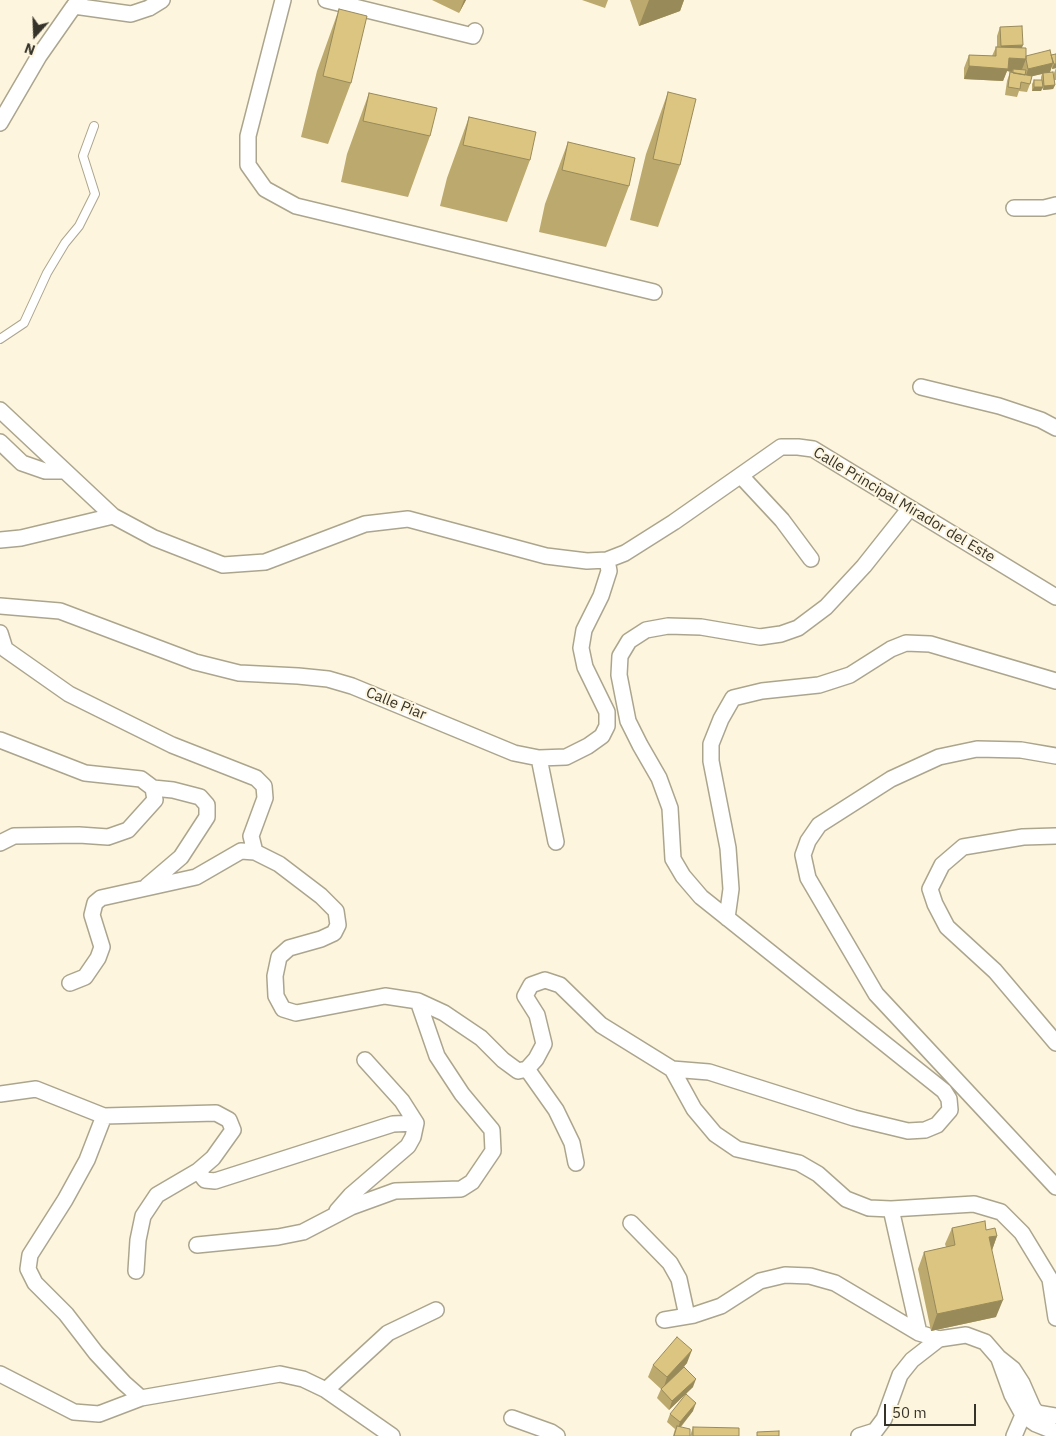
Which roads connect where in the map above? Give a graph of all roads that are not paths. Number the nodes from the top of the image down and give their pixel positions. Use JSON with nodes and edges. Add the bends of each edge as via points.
{"nodes":[{"id":1,"x":162,"y":0,"type":"edge"},
{"id":2,"x":283,"y":0,"type":"edge"},
{"id":3,"x":326,"y":0,"type":"edge"},
{"id":4,"x":77,"y":3,"type":"edge"},
{"id":5,"x":475,"y":32,"type":"dead end"},
{"id":6,"x":0,"y":123,"type":"edge"},
{"id":7,"x":94,"y":126,"type":"dead end"},
{"id":8,"x":1056,"y":205,"type":"edge"},
{"id":9,"x":1014,"y":208,"type":"dead end"},
{"id":10,"x":654,"y":292,"type":"dead end"},
{"id":11,"x":0,"y":340,"type":"edge"},
{"id":12,"x":921,"y":387,"type":"dead end"},
{"id":13,"x":0,"y":410,"type":"edge"},
{"id":14,"x":1056,"y":428,"type":"edge"},
{"id":15,"x":0,"y":442,"type":"edge"},
{"id":16,"x":65,"y":471,"type":"junction"},
{"id":17,"x":740,"y":476,"type":"junction"},
{"id":18,"x":910,"y":508,"type":"junction"},
{"id":19,"x":113,"y":516,"type":"junction"},
{"id":20,"x":0,"y":540,"type":"edge"},
{"id":21,"x":811,"y":559,"type":"dead end"},
{"id":22,"x":607,"y":560,"type":"junction"},
{"id":23,"x":1056,"y":598,"type":"edge"},
{"id":24,"x":1,"y":611,"type":"edge"},
{"id":25,"x":0,"y":632,"type":"edge"},
{"id":26,"x":1056,"y":681,"type":"edge"},
{"id":27,"x":0,"y":740,"type":"edge"},
{"id":28,"x":1056,"y":756,"type":"edge"},
{"id":29,"x":539,"y":758,"type":"junction"},
{"id":30,"x":153,"y":788,"type":"junction"},
{"id":31,"x":1056,"y":836,"type":"edge"},
{"id":32,"x":556,"y":842,"type":"dead end"},
{"id":33,"x":0,"y":843,"type":"edge"},
{"id":34,"x":255,"y":852,"type":"junction"},
{"id":35,"x":145,"y":888,"type":"junction"},
{"id":36,"x":728,"y":918,"type":"junction"},
{"id":37,"x":70,"y":983,"type":"dead end"},
{"id":38,"x":418,"y":1001,"type":"junction"},
{"id":39,"x":1056,"y":1043,"type":"edge"},
{"id":40,"x":365,"y":1060,"type":"dead end"},
{"id":41,"x":527,"y":1069,"type":"junction"},
{"id":42,"x":672,"y":1070,"type":"junction"},
{"id":43,"x":0,"y":1094,"type":"edge"},
{"id":44,"x":104,"y":1116,"type":"junction"},
{"id":45,"x":416,"y":1123,"type":"junction"},
{"id":46,"x":576,"y":1163,"type":"dead end"},
{"id":47,"x":198,"y":1171,"type":"junction"},
{"id":48,"x":1056,"y":1187,"type":"edge"},
{"id":49,"x":891,"y":1209,"type":"junction"},
{"id":50,"x":332,"y":1217,"type":"junction"},
{"id":51,"x":631,"y":1223,"type":"dead end"},
{"id":52,"x":197,"y":1245,"type":"dead end"},
{"id":53,"x":136,"y":1271,"type":"dead end"},
{"id":54,"x":436,"y":1310,"type":"dead end"},
{"id":55,"x":687,"y":1316,"type":"junction"},
{"id":56,"x":1056,"y":1318,"type":"edge"},
{"id":57,"x":664,"y":1320,"type":"dead end"},
{"id":58,"x":919,"y":1333,"type":"junction"},
{"id":59,"x":939,"y":1339,"type":"junction"},
{"id":60,"x":998,"y":1358,"type":"junction"},
{"id":61,"x":0,"y":1374,"type":"edge"},
{"id":62,"x":326,"y":1390,"type":"junction"},
{"id":63,"x":140,"y":1398,"type":"junction"},
{"id":64,"x":1023,"y":1415,"type":"junction"},
{"id":65,"x":1056,"y":1416,"type":"edge"},
{"id":66,"x":512,"y":1418,"type":"dead end"},
{"id":67,"x":1056,"y":1432,"type":"edge"},
{"id":68,"x":392,"y":1436,"type":"edge"},
{"id":69,"x":557,"y":1436,"type":"edge"},
{"id":70,"x":859,"y":1436,"type":"edge"},
{"id":71,"x":1014,"y":1436,"type":"edge"}],
"edges":[{"from":1,"to":4,"type":"street","via":[[131,14]]},
{"from":2,"to":10,"type":"street","via":[[248,136],[248,165],[265,189],[296,206]]},
{"from":3,"to":5,"type":"street","via":[[473,36]]},
{"from":4,"to":6,"type":"street","via":[[39,56]]},
{"from":7,"to":11,"type":"lane","via":[[83,156],[95,194],[79,226],[47,273],[24,323]]},
{"from":8,"to":9,"type":"street"},
{"from":12,"to":14,"type":"street","via":[[999,406]]},
{"from":13,"to":16,"type":"street","name":"Calle Principal Mirador del Este"},
{"from":15,"to":16,"type":"street","via":[[22,463],[45,472]]},
{"from":16,"to":19,"type":"street","name":"Calle Principal Mirador del Este"},
{"from":17,"to":18,"type":"street","name":"Calle Principal Mirador del Este","via":[[781,447],[798,446],[813,449]]},
{"from":17,"to":21,"type":"street","via":[[782,520]]},
{"from":17,"to":22,"type":"street","name":"Calle Principal Mirador del Este","via":[[625,553]]},
{"from":18,"to":23,"type":"street","name":"Calle Principal Mirador del Este"},
{"from":18,"to":36,"type":"street","via":[[826,607],[798,628],[760,637],[701,627],[668,626],[646,630],[628,640],[620,656],[619,675],[628,721],[659,778],[670,808],[674,859],[683,876],[701,897]]},
{"from":19,"to":20,"type":"street"},
{"from":19,"to":22,"type":"street","name":"Calle Principal Mirador del Este","via":[[154,538],[223,565],[265,562],[365,524],[408,519],[546,556]]},
{"from":22,"to":29,"type":"street","name":"Calle Piar","via":[[610,571],[584,630],[581,648],[584,667],[607,712],[607,726],[602,736],[566,757]]},
{"from":24,"to":29,"type":"street","name":"Calle Piar","via":[[60,612],[195,662],[239,673],[298,676],[352,686],[514,753]]},
{"from":25,"to":34,"type":"street","via":[[5,650],[69,694],[172,745],[256,778],[264,786],[265,798],[251,836]]},
{"from":26,"to":36,"type":"street","via":[[930,644],[906,643],[891,648],[850,674],[819,685],[762,691],[733,698],[710,744],[728,848],[731,888]]},
{"from":27,"to":30,"type":"street","via":[[85,773],[141,779]]},
{"from":28,"to":48,"type":"street","via":[[1021,750],[977,749],[938,757],[891,779],[819,825],[803,854],[808,878],[876,994]]},
{"from":29,"to":32,"type":"street"},
{"from":30,"to":33,"type":"street","via":[[155,800],[128,830],[108,837],[14,836]]},
{"from":30,"to":35,"type":"street","via":[[200,797],[207,805],[208,817],[181,857]]},
{"from":31,"to":39,"type":"street","via":[[1023,837],[963,847],[942,865],[930,889],[947,927],[994,971]]},
{"from":34,"to":35,"type":"street","via":[[241,851],[196,877]]},
{"from":34,"to":38,"type":"street","via":[[279,864],[336,911],[338,925],[334,933],[289,948],[279,957],[275,976],[276,996],[283,1009],[296,1013],[385,996]]},
{"from":35,"to":37,"type":"street","via":[[101,898],[95,903],[92,915],[102,947],[85,977]]},
{"from":36,"to":42,"type":"street","via":[[944,1091],[950,1110],[937,1125],[908,1131],[854,1118],[709,1072]]},
{"from":38,"to":41,"type":"street","via":[[444,1013],[481,1038],[518,1070]]},
{"from":38,"to":50,"type":"street","via":[[436,1056],[492,1130],[494,1151],[472,1182],[461,1189],[395,1192]]},
{"from":40,"to":45,"type":"street","via":[[402,1101]]},
{"from":41,"to":42,"type":"street","via":[[544,1044],[538,1015],[525,996],[530,985],[545,980],[560,985],[601,1025]]},
{"from":41,"to":46,"type":"street","via":[[556,1110],[572,1144]]},
{"from":42,"to":49,"type":"street","via":[[694,1109],[715,1134],[737,1148],[800,1163],[846,1199],[869,1208]]},
{"from":43,"to":44,"type":"street","via":[[36,1089]]},
{"from":44,"to":47,"type":"street","via":[[216,1113],[229,1120],[233,1130],[213,1158]]},
{"from":44,"to":63,"type":"street","via":[[87,1160],[30,1255],[28,1269],[35,1283]]},
{"from":45,"to":47,"type":"street","via":[[393,1124],[215,1182],[205,1180]]},
{"from":45,"to":50,"type":"street","via":[[408,1146],[350,1195]]},
{"from":47,"to":53,"type":"street","via":[[156,1195],[143,1216]]},
{"from":49,"to":56,"type":"street","via":[[974,1204],[1001,1212],[1022,1233],[1050,1279]]},
{"from":49,"to":58,"type":"street"},
{"from":50,"to":52,"type":"street","via":[[303,1232]]},
{"from":51,"to":55,"type":"street","via":[[670,1263],[679,1279]]},
{"from":54,"to":62,"type":"street","via":[[388,1333]]},
{"from":55,"to":57,"type":"street"},
{"from":55,"to":58,"type":"street","via":[[720,1306],[760,1281],[784,1275],[810,1276],[835,1284]]},
{"from":58,"to":59,"type":"street"},
{"from":59,"to":60,"type":"street","via":[[966,1335],[985,1342]]},
{"from":59,"to":70,"type":"street","via":[[900,1374],[884,1419],[874,1432]]},
{"from":60,"to":64,"type":"street"},
{"from":60,"to":65,"type":"street","via":[[1013,1369],[1037,1413]]},
{"from":61,"to":63,"type":"street","via":[[74,1412],[99,1414]]},
{"from":62,"to":63,"type":"street","via":[[304,1379],[280,1374]]},
{"from":62,"to":68,"type":"street"},
{"from":64,"to":67,"type":"street"},
{"from":64,"to":71,"type":"street"},
{"from":66,"to":69,"type":"street"}]}
